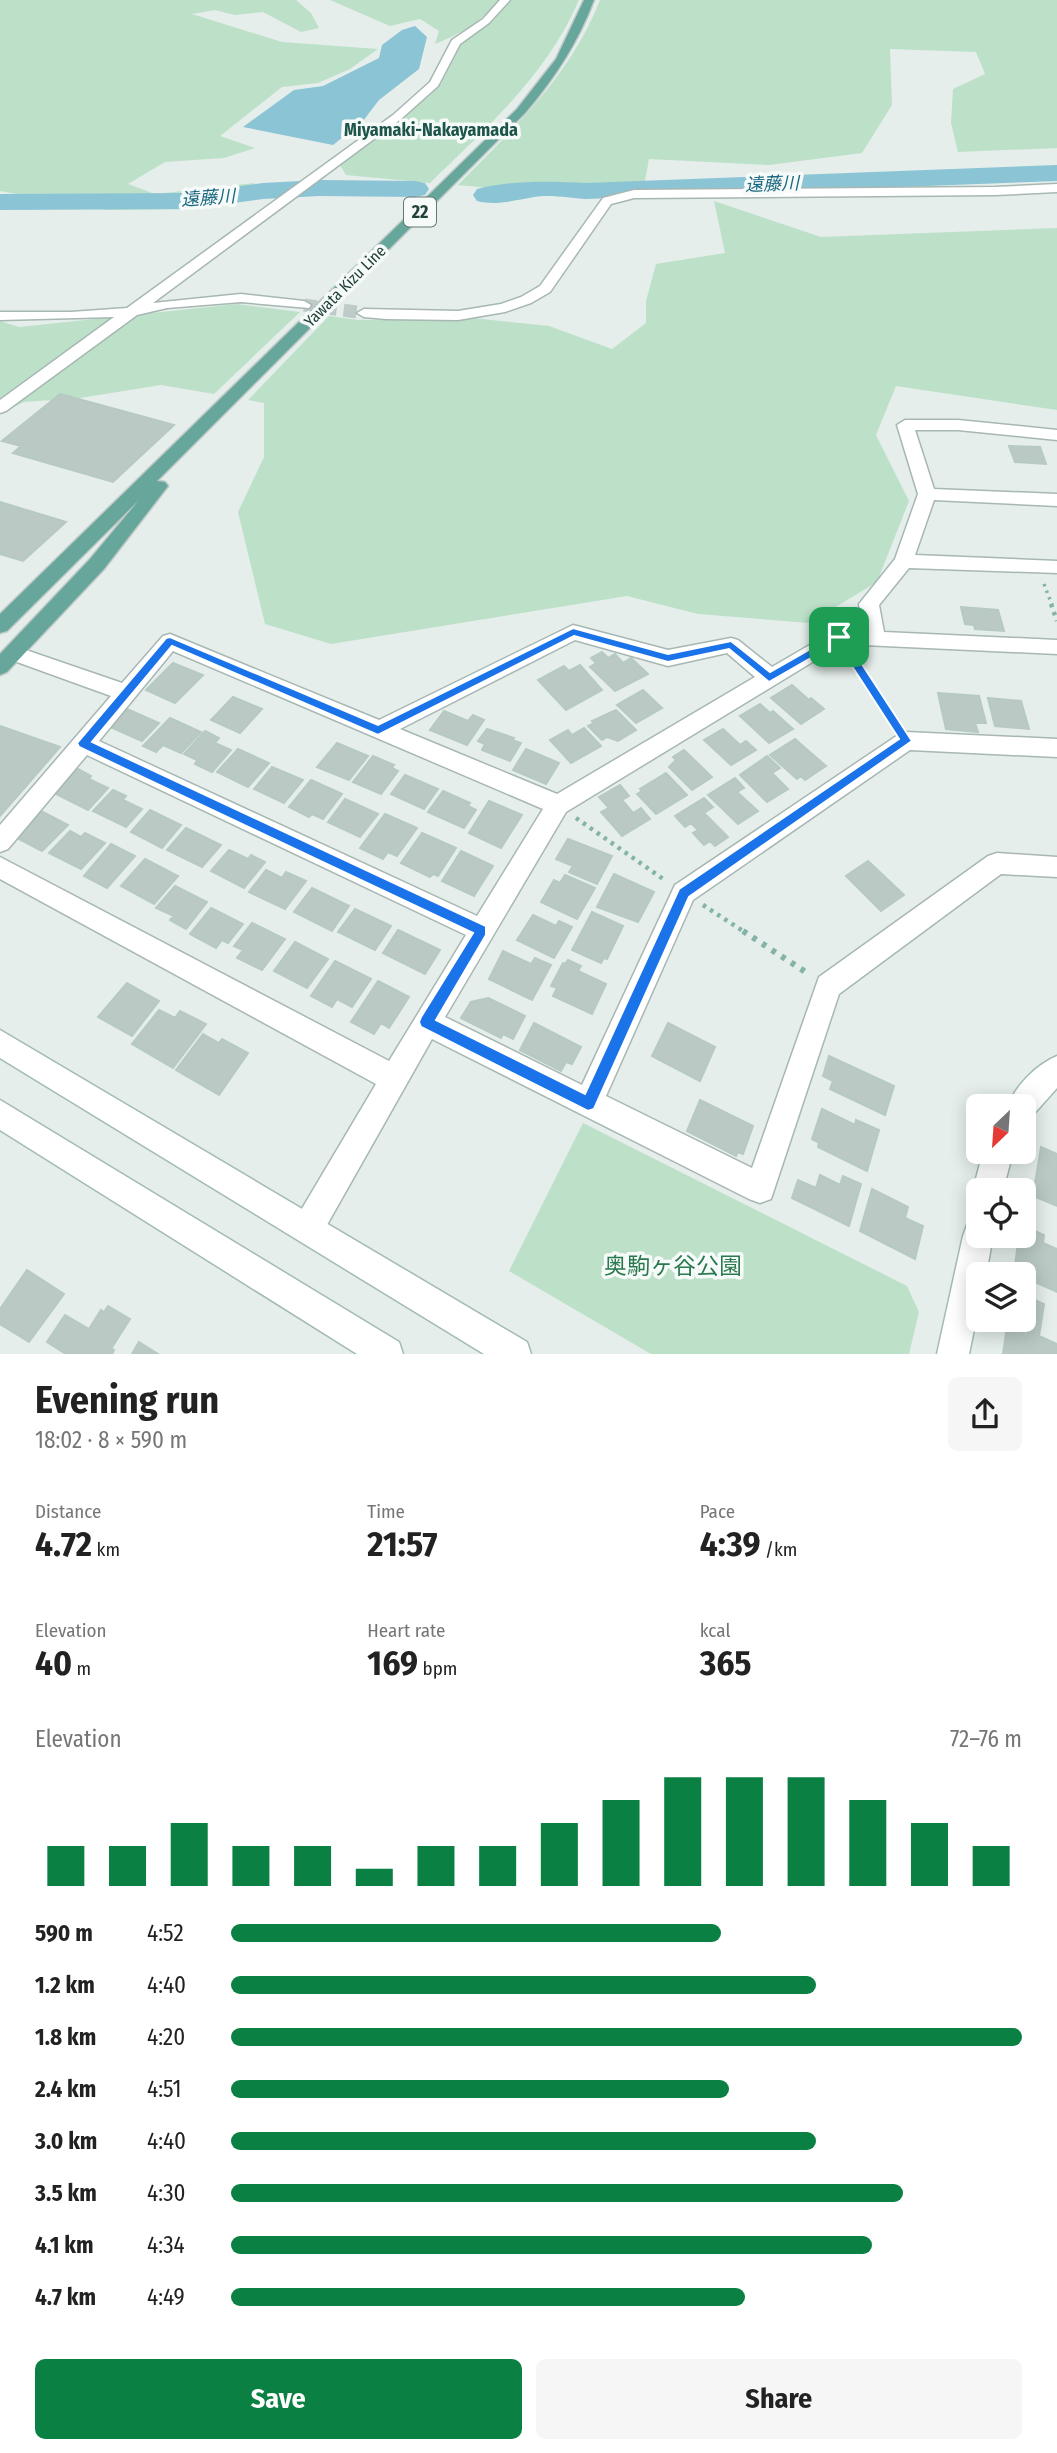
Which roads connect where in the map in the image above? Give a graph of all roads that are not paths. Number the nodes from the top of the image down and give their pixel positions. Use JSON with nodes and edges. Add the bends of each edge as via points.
{"nodes":[{"id":1,"x":505,"y":0,"type":"edge"},
{"id":2,"x":589,"y":0,"type":"edge"},
{"id":3,"x":1057,"y":188,"type":"edge"},
{"id":4,"x":304,"y":305,"type":"tunnel mouth"},
{"id":5,"x":129,"y":312,"type":"junction"},
{"id":6,"x":364,"y":313,"type":"tunnel mouth"},
{"id":7,"x":0,"y":316,"type":"edge"},
{"id":8,"x":225,"y":406,"type":"junction"},
{"id":9,"x":0,"y":408,"type":"edge"},
{"id":10,"x":1057,"y":435,"type":"edge"},
{"id":11,"x":927,"y":494,"type":"junction"},
{"id":12,"x":1057,"y":500,"type":"edge"},
{"id":13,"x":904,"y":561,"type":"junction"},
{"id":14,"x":1047,"y":567,"type":"edge"},
{"id":15,"x":0,"y":626,"type":"edge"},
{"id":16,"x":875,"y":639,"type":"junction"},
{"id":17,"x":1057,"y":647,"type":"edge"},
{"id":18,"x":7,"y":660,"type":"edge"},
{"id":19,"x":769,"y":677,"type":"junction"},
{"id":20,"x":126,"y":693,"type":"junction"},
{"id":21,"x":378,"y":730,"type":"junction"},
{"id":22,"x":83,"y":743,"type":"junction"},
{"id":23,"x":1057,"y":748,"type":"edge"},
{"id":24,"x":558,"y":805,"type":"junction"},
{"id":25,"x":0,"y":842,"type":"edge"},
{"id":26,"x":0,"y":867,"type":"edge"},
{"id":27,"x":1057,"y":867,"type":"edge"},
{"id":28,"x":482,"y":930,"type":"junction"},
{"id":29,"x":426,"y":1022,"type":"junction"},
{"id":30,"x":0,"y":1043,"type":"edge"},
{"id":31,"x":1057,"y":1070,"type":"edge"},
{"id":32,"x":394,"y":1079,"type":"junction"},
{"id":33,"x":1032,"y":1094,"type":"edge"},
{"id":34,"x":588,"y":1104,"type":"junction"},
{"id":35,"x":0,"y":1114,"type":"edge"},
{"id":36,"x":308,"y":1228,"type":"junction"},
{"id":37,"x":975,"y":1248,"type":"edge"},
{"id":38,"x":387,"y":1354,"type":"edge"},
{"id":39,"x":515,"y":1354,"type":"edge"},
{"id":40,"x":953,"y":1354,"type":"edge"}],
"edges":[{"from":1,"to":5,"type":"street","via":[[486,21],[456,42],[434,84],[397,117]]},
{"from":2,"to":8,"type":"main road","name":"Yawata Kizu Line","number":"22","via":[[581,26],[560,63],[521,111]]},
{"from":3,"to":6,"type":"street","via":[[634,194],[607,201],[545,289],[533,297],[489,311]]},
{"from":4,"to":5,"type":"street","via":[[241,298]]},
{"from":5,"to":7,"type":"street"},
{"from":5,"to":9,"type":"street"},
{"from":8,"to":15,"type":"main road","name":"Yawata Kizu Line","number":"22"},
{"from":8,"to":18,"type":"main road","name":"Yawata Kizu Line","number":"22","via":[[97,564]]},
{"from":10,"to":11,"type":"street","via":[[905,425]]},
{"from":11,"to":12,"type":"street"},
{"from":11,"to":13,"type":"street"},
{"from":13,"to":14,"type":"street"},
{"from":13,"to":16,"type":"street","via":[[869,604]]},
{"from":16,"to":17,"type":"street"},
{"from":16,"to":19,"type":"street","via":[[839,637]]},
{"from":18,"to":20,"type":"street"},
{"from":19,"to":21,"type":"street","via":[[731,645],[668,658],[573,632]]},
{"from":19,"to":24,"type":"street"},
{"from":20,"to":21,"type":"street","via":[[170,641]]},
{"from":20,"to":22,"type":"street"},
{"from":21,"to":24,"type":"street"},
{"from":22,"to":25,"type":"street"},
{"from":22,"to":28,"type":"street"},
{"from":23,"to":34,"type":"street","via":[[906,741],[684,893]]},
{"from":24,"to":28,"type":"street"},
{"from":26,"to":32,"type":"street"},
{"from":27,"to":34,"type":"street","via":[[997,863],[828,986],[760,1188]]},
{"from":28,"to":29,"type":"street"},
{"from":29,"to":32,"type":"street"},
{"from":29,"to":34,"type":"street"},
{"from":30,"to":36,"type":"street"},
{"from":31,"to":33,"type":"street"},
{"from":32,"to":36,"type":"street"},
{"from":35,"to":38,"type":"street"},
{"from":36,"to":39,"type":"street"},
{"from":37,"to":40,"type":"street"}]}
